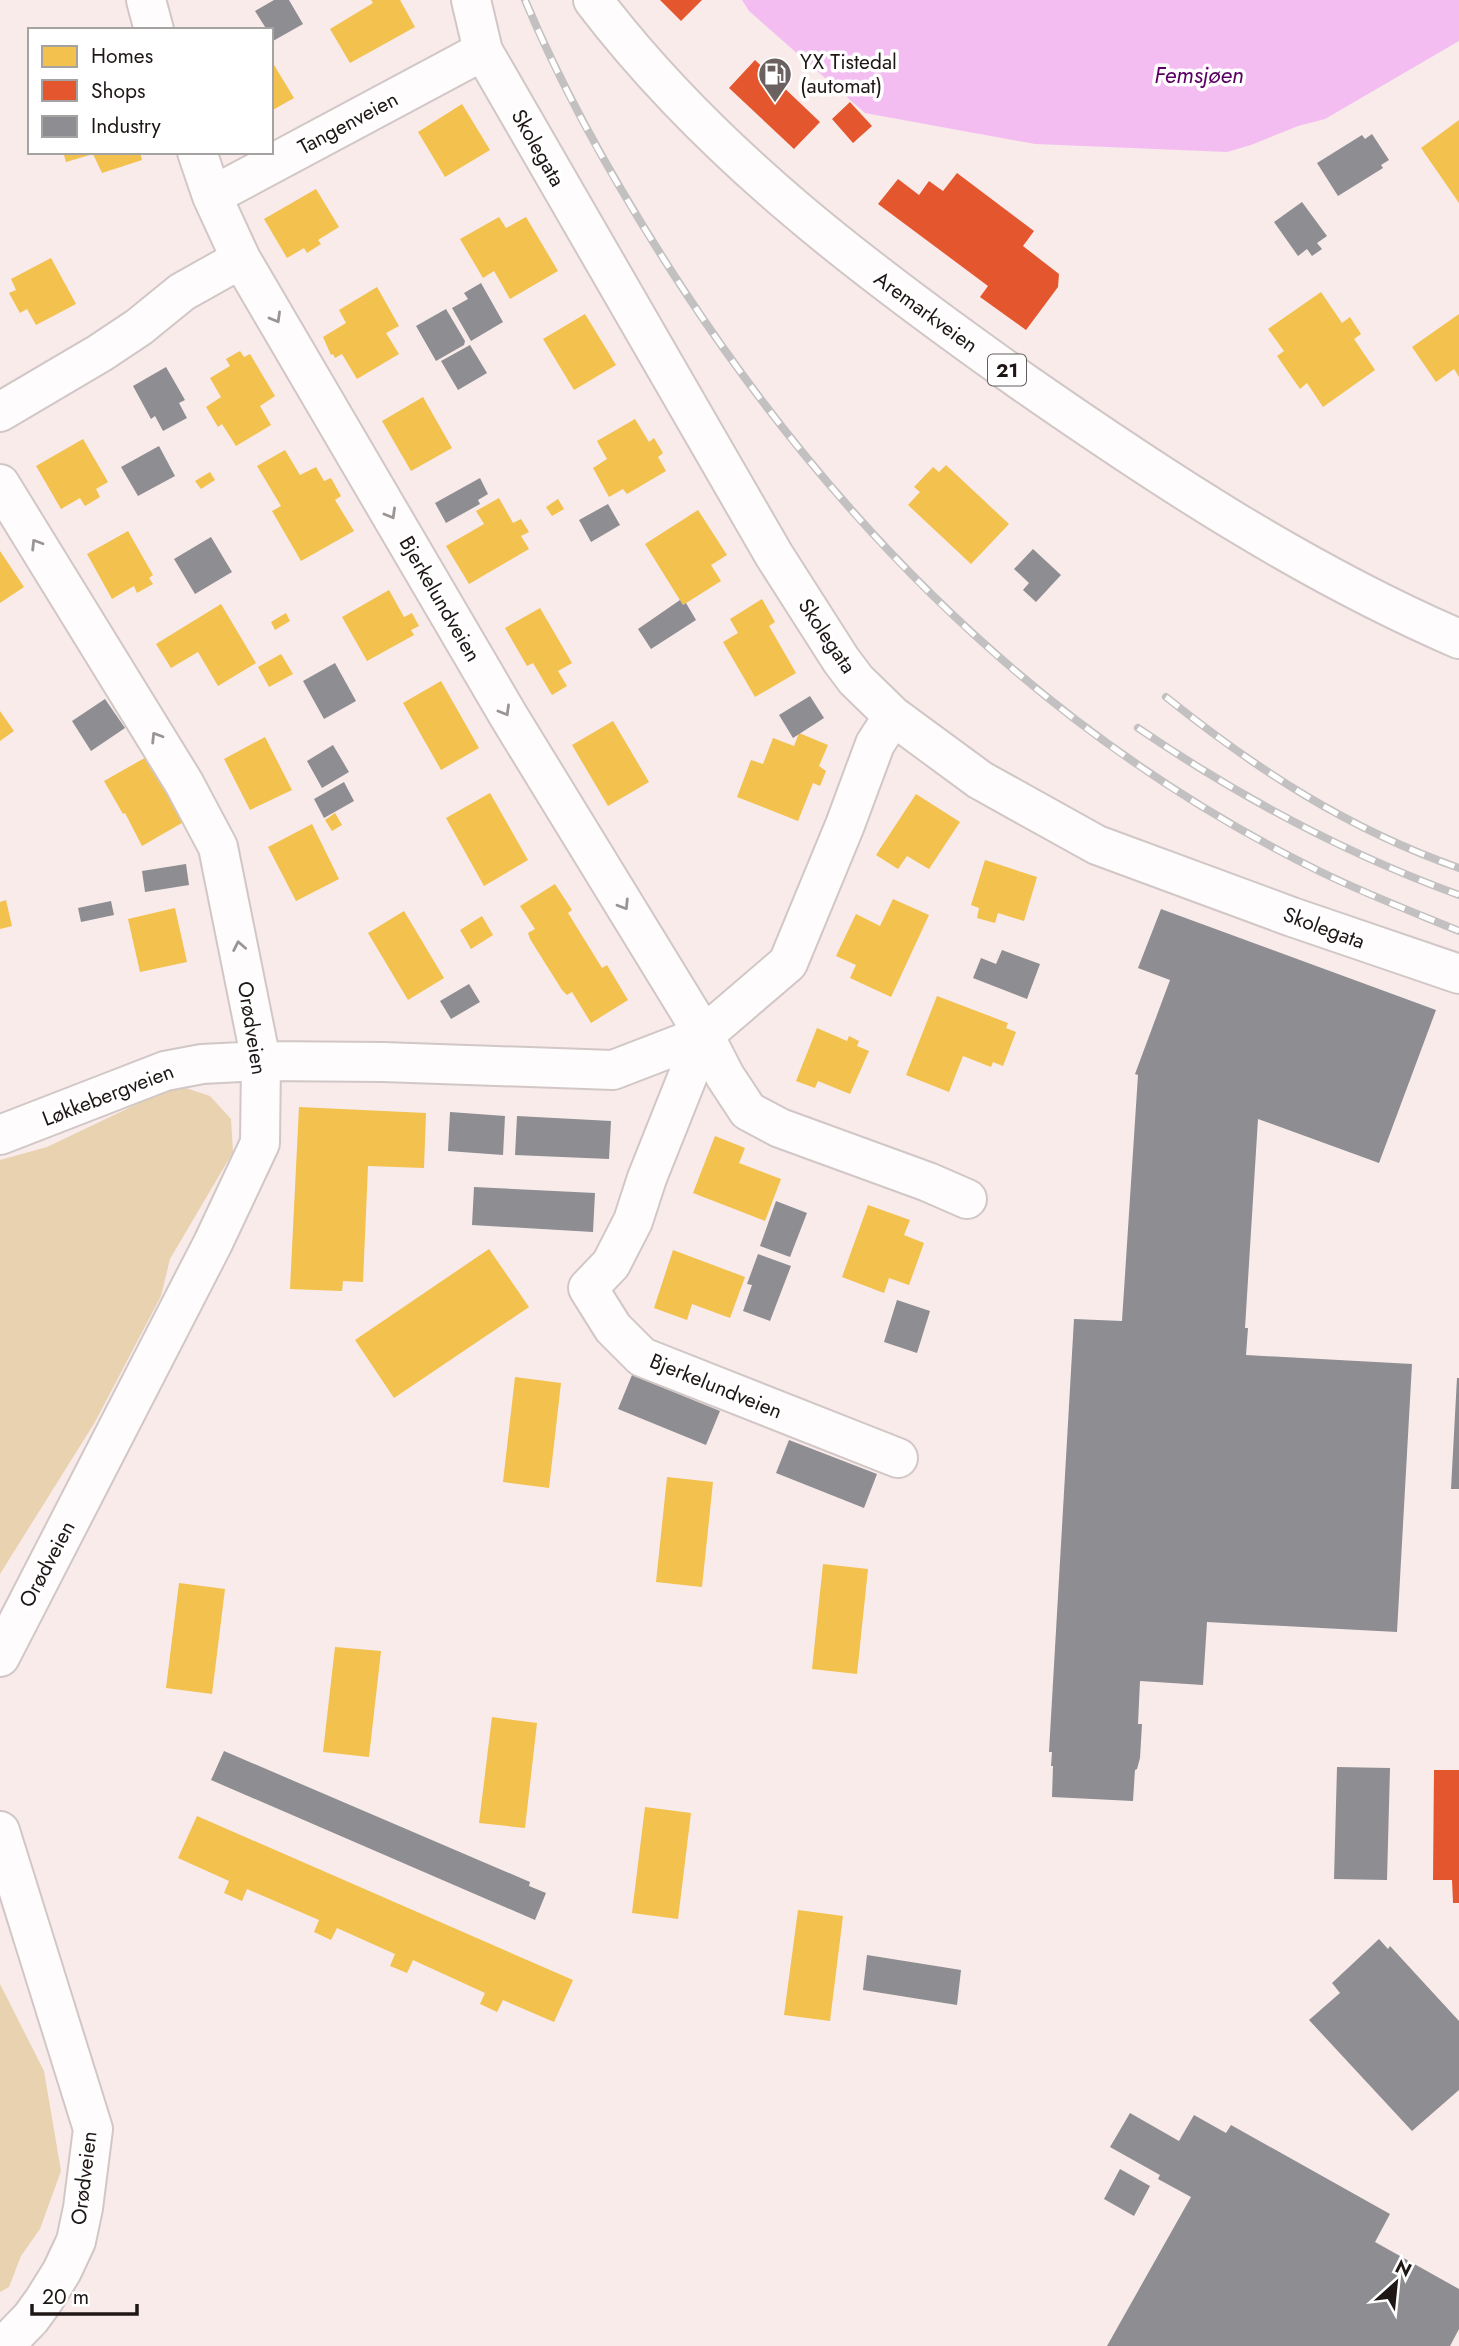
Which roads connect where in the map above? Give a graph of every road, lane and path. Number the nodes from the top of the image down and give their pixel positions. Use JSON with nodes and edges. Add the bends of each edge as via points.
{"nodes":[{"id":1,"x":146,"y":0,"type":"edge"},
{"id":2,"x":471,"y":0,"type":"edge"},
{"id":3,"x":593,"y":0,"type":"edge"},
{"id":4,"x":153,"y":28,"type":"edge"},
{"id":5,"x":483,"y":51,"type":"junction"},
{"id":6,"x":198,"y":154,"type":"edge"},
{"id":7,"x":212,"y":196,"type":"junction"},
{"id":8,"x":241,"y":259,"type":"junction"},
{"id":9,"x":0,"y":412,"type":"edge"},
{"id":10,"x":0,"y":484,"type":"edge"},
{"id":11,"x":1459,"y":639,"type":"edge"},
{"id":12,"x":893,"y":716,"type":"junction"},
{"id":13,"x":1459,"y":974,"type":"edge"},
{"id":14,"x":704,"y":1035,"type":"junction"},
{"id":15,"x":261,"y":1061,"type":"junction"},
{"id":16,"x":0,"y":1135,"type":"edge"},
{"id":17,"x":967,"y":1199,"type":"dead end"},
{"id":18,"x":898,"y":1458,"type":"dead end"},
{"id":19,"x":0,"y":1657,"type":"edge"},
{"id":20,"x":0,"y":1831,"type":"edge"},
{"id":21,"x":4,"y":2346,"type":"edge"}],
"edges":[{"from":1,"to":4,"type":"street"},
{"from":2,"to":5,"type":"street","name":"Skolegata"},
{"from":3,"to":11,"type":"street","name":"Aremarkveien","number":"21","via":[[717,138],[860,264],[1070,415],[1217,510],[1356,590]]},
{"from":5,"to":7,"type":"street","name":"Tangenveien"},
{"from":5,"to":12,"type":"street","name":"Skolegata","via":[[774,555],[849,670]]},
{"from":6,"to":7,"type":"street","name":"Bjerkelundveien"},
{"from":7,"to":8,"type":"street","name":"Bjerkelundveien"},
{"from":8,"to":9,"type":"street","via":[[183,292],[100,353]]},
{"from":8,"to":14,"type":"street","name":"Bjerkelundveien","one_way":true,"via":[[508,715]]},
{"from":15,"to":10,"type":"street","name":"Orødveien","one_way":true,"via":[[218,848],[177,771]]},
{"from":12,"to":13,"type":"street","name":"Skolegata","via":[[980,779],[1097,845]]},
{"from":12,"to":14,"type":"street","name":"Bjerkelundveien","via":[[875,744],[788,963]]},
{"from":14,"to":15,"type":"street","name":"Løkkebergveien","via":[[613,1070]]},
{"from":14,"to":17,"type":"street","name":"Bjerkelundveien","via":[[748,1111],[780,1128]]},
{"from":14,"to":18,"type":"street","name":"Bjerkelundveien","via":[[633,1221],[611,1264],[587,1288],[614,1328],[642,1357]]},
{"from":15,"to":16,"type":"street","name":"Løkkebergveien","via":[[165,1071]]},
{"from":15,"to":19,"type":"street","name":"Orødveien","via":[[260,1143]]},
{"from":20,"to":21,"type":"street","name":"Orødveien","via":[[93,2129],[76,2241],[44,2300]]}]}
